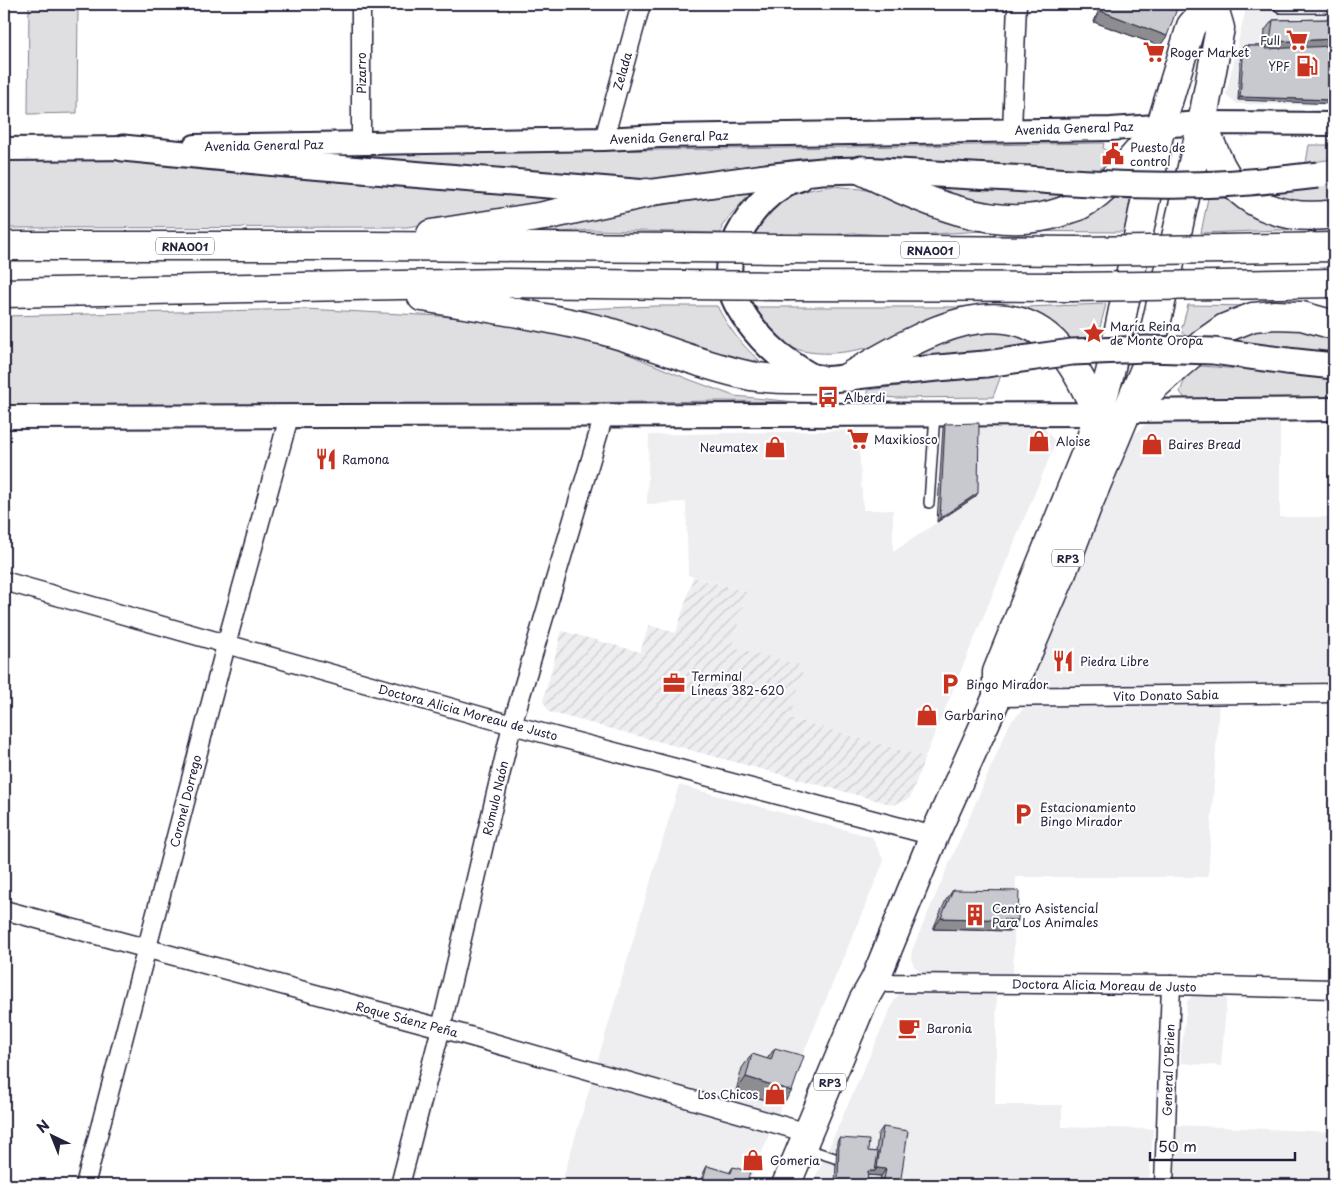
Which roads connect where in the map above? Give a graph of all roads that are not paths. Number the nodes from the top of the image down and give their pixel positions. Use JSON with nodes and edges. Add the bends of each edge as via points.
{"nodes":[{"id":1,"x":361,"y":4,"type":"edge"},
{"id":2,"x":641,"y":4,"type":"edge"},
{"id":3,"x":1016,"y":4,"type":"edge"},
{"id":4,"x":1212,"y":4,"type":"edge"},
{"id":5,"x":1276,"y":4,"type":"edge"},
{"id":6,"x":1334,"y":8,"type":"edge"},
{"id":7,"x":1202,"y":123,"type":"junction"},
{"id":8,"x":1334,"y":124,"type":"edge"},
{"id":9,"x":1162,"y":125,"type":"junction"},
{"id":10,"x":1012,"y":130,"type":"junction"},
{"id":11,"x":604,"y":138,"type":"junction"},
{"id":12,"x":361,"y":142,"type":"junction"},
{"id":13,"x":123,"y":148,"type":"junction"},
{"id":14,"x":4,"y":149,"type":"edge"},
{"id":15,"x":861,"y":170,"type":"junction"},
{"id":16,"x":822,"y":171,"type":"junction"},
{"id":17,"x":1326,"y":174,"type":"edge"},
{"id":18,"x":647,"y":193,"type":"junction"},
{"id":19,"x":1334,"y":214,"type":"edge"},
{"id":20,"x":4,"y":246,"type":"edge"},
{"id":21,"x":365,"y":246,"type":"junction"},
{"id":22,"x":1334,"y":246,"type":"edge"},
{"id":23,"x":1334,"y":283,"type":"edge"},
{"id":24,"x":352,"y":285,"type":"junction"},
{"id":25,"x":4,"y":293,"type":"edge"},
{"id":26,"x":1334,"y":325,"type":"edge"},
{"id":27,"x":1334,"y":366,"type":"edge"},
{"id":28,"x":848,"y":377,"type":"junction"},
{"id":29,"x":819,"y":379,"type":"junction"},
{"id":30,"x":1334,"y":409,"type":"edge"},
{"id":31,"x":1127,"y":412,"type":"junction"},
{"id":32,"x":935,"y":414,"type":"junction"},
{"id":33,"x":1098,"y":414,"type":"junction"},
{"id":34,"x":604,"y":415,"type":"junction"},
{"id":35,"x":4,"y":417,"type":"edge"},
{"id":36,"x":289,"y":417,"type":"junction"},
{"id":37,"x":929,"y":503,"type":"dead end"},
{"id":38,"x":4,"y":581,"type":"edge"},
{"id":39,"x":226,"y":644,"type":"junction"},
{"id":40,"x":1334,"y":693,"type":"edge"},
{"id":41,"x":997,"y":697,"type":"junction"},
{"id":42,"x":512,"y":725,"type":"junction"},
{"id":43,"x":934,"y":836,"type":"junction"},
{"id":44,"x":4,"y":910,"type":"edge"},
{"id":45,"x":147,"y":949,"type":"junction"},
{"id":46,"x":874,"y":980,"type":"junction"},
{"id":47,"x":1171,"y":985,"type":"junction"},
{"id":48,"x":1334,"y":989,"type":"edge"},
{"id":49,"x":441,"y":1028,"type":"junction"},
{"id":50,"x":806,"y":1140,"type":"junction"},
{"id":51,"x":860,"y":1166,"type":"edge"},
{"id":52,"x":85,"y":1185,"type":"edge"},
{"id":53,"x":403,"y":1185,"type":"edge"},
{"id":54,"x":786,"y":1185,"type":"edge"},
{"id":55,"x":1164,"y":1185,"type":"edge"}],
"edges":[{"from":1,"to":12,"type":"street","name":"Pizarro"},
{"from":2,"to":11,"type":"street","name":"Zelada"},
{"from":3,"to":10,"type":"street"},
{"from":4,"to":7,"type":"main road","via":[[1220,28]]},
{"from":4,"to":9,"type":"main road","via":[[1191,26]]},
{"from":5,"to":6,"type":"lane","via":[[1281,8]]},
{"from":7,"to":8,"type":"street","name":"Avenida General Paz"},
{"from":7,"to":9,"type":"street","name":"Avenida General Paz"},
{"from":7,"to":19,"type":"main road","via":[[1221,167],[1249,198],[1264,208],[1294,215]]},
{"from":7,"to":31,"type":"main road","via":[[1147,364]]},
{"from":9,"to":10,"type":"street","name":"Avenida General Paz"},
{"from":9,"to":15,"type":"main road","via":[[1099,192],[1081,205],[1029,220],[998,220],[970,213],[914,196]]},
{"from":9,"to":33,"type":"main road","via":[[1110,373]]},
{"from":10,"to":11,"type":"street","name":"Avenida General Paz"},
{"from":11,"to":12,"type":"street","name":"Avenida General Paz"},
{"from":12,"to":13,"type":"street","name":"Avenida General Paz"},
{"from":13,"to":14,"type":"street","name":"Avenida General Paz"},
{"from":13,"to":18,"type":"main road"},
{"from":15,"to":16,"type":"main road"},
{"from":15,"to":17,"type":"main road","bridge":true,"via":[[1185,186]]},
{"from":16,"to":18,"type":"main road"},
{"from":16,"to":29,"type":"main road","via":[[784,183],[766,198],[738,235],[729,264],[729,280],[748,323],[786,361]]},
{"from":18,"to":21,"type":"main road","via":[[544,216]]},
{"from":20,"to":21,"type":"main road","number":"RNA001"},
{"from":21,"to":22,"type":"main road","number":"RNA001","bridge":true,"via":[[1078,251]]},
{"from":23,"to":24,"type":"main road","bridge":true,"via":[[1071,287]]},
{"from":24,"to":25,"type":"main road"},
{"from":24,"to":29,"type":"main road","via":[[606,332],[751,376]]},
{"from":26,"to":31,"type":"main road","via":[[1302,316],[1275,315],[1253,317],[1225,328],[1176,366]]},
{"from":27,"to":28,"type":"main road","bridge":true,"via":[[1213,351],[1146,349],[1072,352]]},
{"from":28,"to":29,"type":"main road"},
{"from":28,"to":33,"type":"main road","via":[[929,333],[960,322],[1007,319],[1035,328],[1060,349],[1080,378]]},
{"from":30,"to":31,"type":"street"},
{"from":31,"to":33,"type":"street"},
{"from":31,"to":41,"type":"main road","number":"RP3","via":[[1020,671]]},
{"from":32,"to":33,"type":"street"},
{"from":32,"to":34,"type":"street"},
{"from":32,"to":37,"type":"lane"},
{"from":33,"to":41,"type":"main road","number":"RP3","via":[[997,672]]},
{"from":34,"to":36,"type":"street"},
{"from":34,"to":42,"type":"street","name":"Rómulo Naón"},
{"from":35,"to":36,"type":"street"},
{"from":36,"to":39,"type":"street","name":"Coronel Dorrego"},
{"from":38,"to":39,"type":"street","name":"Doctora Alicia Moreau de Justo"},
{"from":39,"to":42,"type":"street","name":"Doctora Alicia Moreau de Justo"},
{"from":39,"to":45,"type":"street","name":"Coronel Dorrego"},
{"from":40,"to":41,"type":"street","name":"Vito Donato Sabia"},
{"from":41,"to":43,"type":"main road","number":"RP3"},
{"from":42,"to":43,"type":"street","name":"Doctora Alicia Moreau de Justo"},
{"from":42,"to":49,"type":"street","name":"Rómulo Naón"},
{"from":43,"to":46,"type":"main road","number":"RP3"},
{"from":44,"to":45,"type":"street","name":"Roque Sáenz Peña"},
{"from":45,"to":49,"type":"street","name":"Roque Sáenz Peña"},
{"from":45,"to":52,"type":"street","name":"Coronel Dorrego"},
{"from":46,"to":47,"type":"street","name":"Doctora Alicia Moreau de Justo","via":[[888,983]]},
{"from":46,"to":50,"type":"main road","number":"RP3"},
{"from":47,"to":48,"type":"street","name":"Doctora Alicia Moreau de Justo"},
{"from":47,"to":55,"type":"street","name":"General O'Brien"},
{"from":49,"to":50,"type":"street","name":"Roque Sáenz Peña","via":[[773,1124]]},
{"from":49,"to":53,"type":"street","name":"Rómulo Naón"},
{"from":50,"to":51,"type":"lane"},
{"from":50,"to":54,"type":"main road","number":"RP3"}]}
